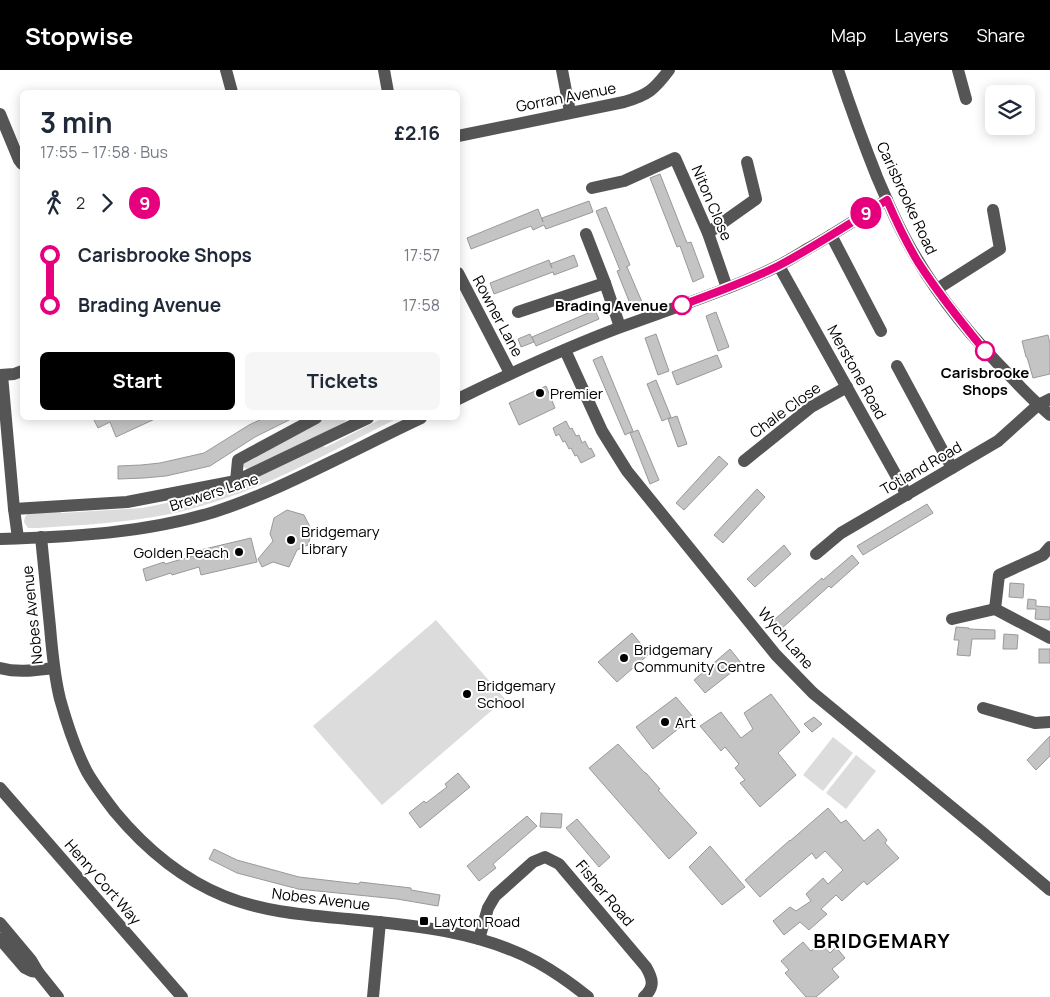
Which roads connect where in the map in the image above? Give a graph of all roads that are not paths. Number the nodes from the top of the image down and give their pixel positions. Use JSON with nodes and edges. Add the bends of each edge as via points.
{"nodes":[{"id":1,"x":226,"y":70,"type":"edge"},
{"id":2,"x":384,"y":70,"type":"edge"},
{"id":3,"x":562,"y":70,"type":"edge"},
{"id":4,"x":669,"y":70,"type":"edge"},
{"id":5,"x":838,"y":70,"type":"edge"},
{"id":6,"x":958,"y":70,"type":"edge"},
{"id":7,"x":231,"y":90,"type":"edge"},
{"id":8,"x":388,"y":90,"type":"edge"},
{"id":9,"x":966,"y":99,"type":"dead end"},
{"id":10,"x":570,"y":112,"type":"junction"},
{"id":11,"x":0,"y":114,"type":"edge"},
{"id":12,"x":460,"y":136,"type":"edge"},
{"id":13,"x":20,"y":161,"type":"edge"},
{"id":14,"x":747,"y":162,"type":"dead end"},
{"id":15,"x":592,"y":188,"type":"dead end"},
{"id":16,"x":887,"y":200,"type":"junction"},
{"id":17,"x":993,"y":210,"type":"dead end"},
{"id":18,"x":708,"y":233,"type":"junction"},
{"id":19,"x":586,"y":234,"type":"dead end"},
{"id":20,"x":831,"y":235,"type":"junction"},
{"id":21,"x":778,"y":266,"type":"junction"},
{"id":22,"x":460,"y":277,"type":"edge"},
{"id":23,"x":605,"y":283,"type":"junction"},
{"id":24,"x":727,"y":288,"type":"junction"},
{"id":25,"x":937,"y":289,"type":"junction"},
{"id":26,"x":518,"y":312,"type":"dead end"},
{"id":27,"x":620,"y":327,"type":"junction"},
{"id":28,"x":881,"y":331,"type":"dead end"},
{"id":29,"x":564,"y":350,"type":"junction"},
{"id":30,"x":897,"y":366,"type":"dead end"},
{"id":31,"x":20,"y":372,"type":"edge"},
{"id":32,"x":510,"y":373,"type":"junction"},
{"id":33,"x":1,"y":375,"type":"edge"},
{"id":34,"x":847,"y":387,"type":"junction"},
{"id":35,"x":460,"y":399,"type":"edge"},
{"id":36,"x":1044,"y":402,"type":"edge"},
{"id":37,"x":1050,"y":415,"type":"edge"},
{"id":38,"x":312,"y":420,"type":"edge"},
{"id":39,"x":361,"y":420,"type":"edge"},
{"id":40,"x":417,"y":420,"type":"edge"},
{"id":41,"x":744,"y":460,"type":"dead end"},
{"id":42,"x":952,"y":468,"type":"junction"},
{"id":43,"x":236,"y":481,"type":"junction"},
{"id":44,"x":907,"y":494,"type":"junction"},
{"id":45,"x":14,"y":509,"type":"junction"},
{"id":46,"x":41,"y":537,"type":"junction"},
{"id":47,"x":18,"y":538,"type":"junction"},
{"id":48,"x":0,"y":539,"type":"edge"},
{"id":49,"x":1050,"y":547,"type":"edge"},
{"id":50,"x":816,"y":554,"type":"dead end"},
{"id":51,"x":995,"y":609,"type":"junction"},
{"id":52,"x":952,"y":619,"type":"dead end"},
{"id":53,"x":1050,"y":638,"type":"edge"},
{"id":54,"x":0,"y":668,"type":"edge"},
{"id":55,"x":54,"y":668,"type":"junction"},
{"id":56,"x":983,"y":708,"type":"dead end"},
{"id":57,"x":1050,"y":722,"type":"edge"},
{"id":58,"x":0,"y":788,"type":"edge"},
{"id":59,"x":1050,"y":890,"type":"edge"},
{"id":60,"x":380,"y":922,"type":"junction"},
{"id":61,"x":0,"y":923,"type":"edge"},
{"id":62,"x":0,"y":939,"type":"edge"},
{"id":63,"x":479,"y":939,"type":"junction"},
{"id":64,"x":38,"y":972,"type":"junction"},
{"id":65,"x":58,"y":997,"type":"edge"},
{"id":66,"x":182,"y":997,"type":"edge"},
{"id":67,"x":373,"y":997,"type":"edge"},
{"id":68,"x":588,"y":997,"type":"edge"},
{"id":69,"x":644,"y":997,"type":"edge"}],
"edges":[{"from":1,"to":7,"type":"street"},
{"from":2,"to":8,"type":"street"},
{"from":3,"to":10,"type":"street"},
{"from":4,"to":10,"type":"street","name":"Gorran Avenue","via":[[658,86],[642,97]]},
{"from":5,"to":16,"type":"street","name":"Carisbrooke Road"},
{"from":6,"to":9,"type":"street"},
{"from":10,"to":12,"type":"street","name":"Gorran Avenue"},
{"from":11,"to":13,"type":"street"},
{"from":14,"to":18,"type":"street","via":[[756,200]]},
{"from":15,"to":18,"type":"street","name":"Niton Close","via":[[624,181],[675,158]]},
{"from":16,"to":20,"type":"street"},
{"from":16,"to":25,"type":"street","name":"Carisbrooke Road","via":[[902,234]]},
{"from":17,"to":25,"type":"street","via":[[1000,249]]},
{"from":18,"to":24,"type":"street","name":"Niton Close"},
{"from":19,"to":23,"type":"street"},
{"from":20,"to":21,"type":"street"},
{"from":20,"to":28,"type":"street"},
{"from":21,"to":24,"type":"street"},
{"from":21,"to":34,"type":"street","name":"Merstone Road"},
{"from":22,"to":32,"type":"street","name":"Rowner Lane"},
{"from":23,"to":26,"type":"street"},
{"from":23,"to":27,"type":"street"},
{"from":24,"to":27,"type":"street"},
{"from":25,"to":36,"type":"street","name":"Carisbrooke Road","via":[[987,353]]},
{"from":27,"to":29,"type":"street"},
{"from":29,"to":32,"type":"street"},
{"from":29,"to":59,"type":"street","name":"Wych Lane","via":[[602,430],[627,471],[776,655],[813,693]]},
{"from":30,"to":42,"type":"street"},
{"from":31,"to":33,"type":"street"},
{"from":32,"to":35,"type":"street"},
{"from":33,"to":45,"type":"street"},
{"from":34,"to":41,"type":"street","name":"Chale Close","via":[[811,407]]},
{"from":34,"to":44,"type":"street","name":"Merstone Road"},
{"from":36,"to":37,"type":"street","name":"Carisbrooke Road"},
{"from":36,"to":42,"type":"street","name":"Totland Road","via":[[998,440]]},
{"from":38,"to":43,"type":"street","via":[[238,460]]},
{"from":39,"to":43,"type":"street"},
{"from":40,"to":46,"type":"street","name":"Brewers Lane","via":[[292,481],[214,512],[124,531]]},
{"from":42,"to":44,"type":"street","name":"Totland Road"},
{"from":43,"to":45,"type":"street","via":[[127,502]]},
{"from":44,"to":50,"type":"street","name":"Totland Road","via":[[842,533]]},
{"from":45,"to":47,"type":"street"},
{"from":46,"to":47,"type":"street","name":"Brewers Lane"},
{"from":46,"to":55,"type":"street","name":"Nobes Avenue"},
{"from":47,"to":48,"type":"street","name":"Brewers Lane"},
{"from":49,"to":51,"type":"street","via":[[1043,555],[999,575]]},
{"from":51,"to":52,"type":"street"},
{"from":51,"to":53,"type":"street"},
{"from":54,"to":55,"type":"street","via":[[24,672]]},
{"from":55,"to":60,"type":"street","name":"Nobes Avenue","via":[[69,729],[88,772],[128,828],[150,850],[197,883],[262,908]]},
{"from":56,"to":57,"type":"street","via":[[1035,722]]},
{"from":58,"to":66,"type":"street","name":"Henry Cort Way"},
{"from":60,"to":63,"type":"street","name":"Nobes Avenue"},
{"from":60,"to":67,"type":"street"},
{"from":61,"to":64,"type":"street"},
{"from":62,"to":64,"type":"street","via":[[25,968]]},
{"from":63,"to":68,"type":"street","name":"Nobes Avenue","via":[[536,961]]},
{"from":63,"to":69,"type":"street","name":"Fisher Road","via":[[495,896],[533,862],[545,857],[559,864],[646,967],[652,976],[652,985]]},
{"from":64,"to":65,"type":"street"}]}
